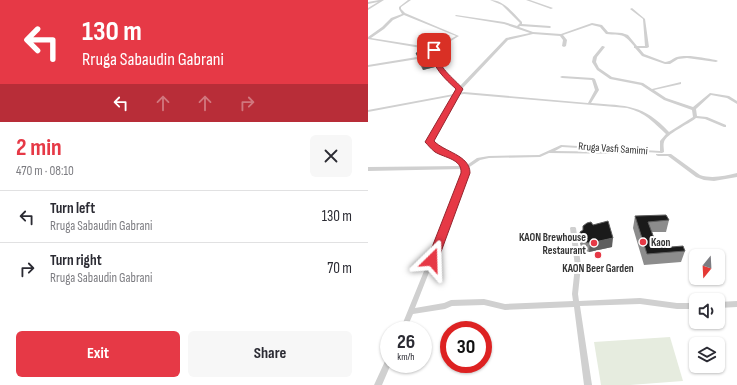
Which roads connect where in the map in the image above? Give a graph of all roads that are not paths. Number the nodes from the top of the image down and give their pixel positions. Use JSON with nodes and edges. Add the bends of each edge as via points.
{"nodes":[{"id":1,"x":384,"y":0,"type":"edge"},
{"id":2,"x":410,"y":0,"type":"edge"},
{"id":3,"x":491,"y":0,"type":"edge"},
{"id":4,"x":527,"y":0,"type":"edge"},
{"id":5,"x":368,"y":3,"type":"edge"},
{"id":6,"x":552,"y":8,"type":"dead end"},
{"id":7,"x":368,"y":9,"type":"edge"},
{"id":8,"x":631,"y":9,"type":"dead end"},
{"id":9,"x":404,"y":14,"type":"junction"},
{"id":10,"x":456,"y":16,"type":"dead end"},
{"id":11,"x":519,"y":26,"type":"junction"},
{"id":12,"x":550,"y":27,"type":"dead end"},
{"id":13,"x":533,"y":33,"type":"junction"},
{"id":14,"x":561,"y":35,"type":"junction"},
{"id":15,"x":369,"y":38,"type":"edge"},
{"id":16,"x":564,"y":46,"type":"dead end"},
{"id":17,"x":603,"y":47,"type":"dead end"},
{"id":18,"x":635,"y":47,"type":"junction"},
{"id":19,"x":435,"y":49,"type":"junction"},
{"id":20,"x":434,"y":55,"type":"junction"},
{"id":21,"x":716,"y":61,"type":"dead end"},
{"id":22,"x":368,"y":66,"type":"edge"},
{"id":23,"x":562,"y":77,"type":"dead end"},
{"id":24,"x":680,"y":83,"type":"dead end"},
{"id":25,"x":652,"y":90,"type":"junction"},
{"id":26,"x":458,"y":91,"type":"junction"},
{"id":27,"x":590,"y":102,"type":"junction"},
{"id":28,"x":737,"y":103,"type":"edge"},
{"id":29,"x":694,"y":109,"type":"junction"},
{"id":30,"x":368,"y":111,"type":"edge"},
{"id":31,"x":695,"y":117,"type":"junction"},
{"id":32,"x":725,"y":126,"type":"dead end"},
{"id":33,"x":667,"y":133,"type":"junction"},
{"id":34,"x":549,"y":152,"type":"junction"},
{"id":35,"x":466,"y":167,"type":"junction"},
{"id":36,"x":368,"y":169,"type":"edge"},
{"id":37,"x":737,"y":175,"type":"edge"},
{"id":38,"x":573,"y":228,"type":"dead end"},
{"id":39,"x":737,"y":304,"type":"edge"},
{"id":40,"x":577,"y":305,"type":"junction"},
{"id":41,"x":725,"y":305,"type":"edge"},
{"id":42,"x":689,"y":306,"type":"edge"},
{"id":43,"x":412,"y":311,"type":"junction"},
{"id":44,"x":407,"y":321,"type":"edge"},
{"id":45,"x":384,"y":373,"type":"edge"},
{"id":46,"x":378,"y":385,"type":"edge"},
{"id":47,"x":588,"y":385,"type":"edge"}],
"edges":[{"from":1,"to":5,"type":"street"},
{"from":1,"to":7,"type":"street"},
{"from":2,"to":9,"type":"street","via":[[400,7]]},
{"from":3,"to":11,"type":"street","via":[[503,4],[521,23]]},
{"from":4,"to":6,"type":"street"},
{"from":8,"to":18,"type":"street","via":[[645,22],[647,47]]},
{"from":9,"to":15,"type":"street","via":[[392,19]]},
{"from":9,"to":19,"type":"street","via":[[458,36]]},
{"from":10,"to":11,"type":"street"},
{"from":11,"to":12,"type":"street"},
{"from":11,"to":13,"type":"street"},
{"from":13,"to":14,"type":"street"},
{"from":13,"to":26,"type":"street","via":[[507,39]]},
{"from":14,"to":16,"type":"street","via":[[565,40]]},
{"from":14,"to":18,"type":"street","via":[[597,25],[607,33],[627,36]]},
{"from":15,"to":19,"type":"street"},
{"from":17,"to":25,"type":"street","via":[[595,57],[594,62],[598,69],[611,78],[642,84]]},
{"from":18,"to":21,"type":"street","via":[[643,55],[665,63],[687,56]]},
{"from":19,"to":20,"type":"street"},
{"from":20,"to":22,"type":"street"},
{"from":20,"to":26,"type":"street","via":[[444,74]]},
{"from":23,"to":27,"type":"street","via":[[593,79],[597,90]]},
{"from":24,"to":25,"type":"street"},
{"from":25,"to":29,"type":"street","via":[[665,99]]},
{"from":26,"to":27,"type":"street"},
{"from":26,"to":30,"type":"street"},
{"from":26,"to":35,"type":"street","via":[[429,142],[437,150],[462,161]]},
{"from":27,"to":33,"type":"street","via":[[639,110],[656,120]]},
{"from":28,"to":29,"type":"street","via":[[728,97],[710,94]]},
{"from":29,"to":31,"type":"street"},
{"from":31,"to":32,"type":"street","via":[[706,118]]},
{"from":31,"to":33,"type":"street"},
{"from":33,"to":34,"type":"street","name":"Rruga Vasfi Samimi","via":[[662,140],[662,152],[569,145]]},
{"from":34,"to":35,"type":"street","via":[[528,158],[479,159]]},
{"from":34,"to":37,"type":"street","via":[[669,155],[704,178]]},
{"from":35,"to":36,"type":"street"},
{"from":35,"to":43,"type":"street","via":[[460,189]]},
{"from":38,"to":40,"type":"street","via":[[578,266],[575,294]]},
{"from":39,"to":41,"type":"street"},
{"from":40,"to":42,"type":"street","via":[[640,301]]},
{"from":40,"to":43,"type":"street","via":[[505,307],[484,302],[451,303]]},
{"from":40,"to":47,"type":"street"},
{"from":43,"to":44,"type":"street"},
{"from":45,"to":46,"type":"street"}]}
